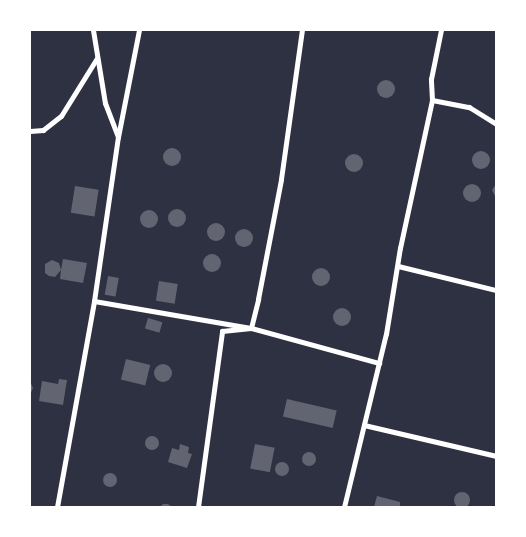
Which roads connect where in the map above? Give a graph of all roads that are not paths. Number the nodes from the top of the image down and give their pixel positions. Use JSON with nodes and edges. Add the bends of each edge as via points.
{"nodes":[{"id":1,"x":93,"y":30,"type":"edge"},
{"id":2,"x":139,"y":30,"type":"edge"},
{"id":3,"x":302,"y":30,"type":"edge"},
{"id":4,"x":441,"y":30,"type":"edge"},
{"id":5,"x":98,"y":58,"type":"junction"},
{"id":6,"x":432,"y":100,"type":"junction"},
{"id":7,"x":496,"y":124,"type":"edge"},
{"id":8,"x":30,"y":131,"type":"edge"},
{"id":9,"x":118,"y":137,"type":"junction"},
{"id":10,"x":398,"y":266,"type":"junction"},
{"id":11,"x":496,"y":290,"type":"edge"},
{"id":12,"x":94,"y":301,"type":"junction"},
{"id":13,"x":251,"y":328,"type":"junction"},
{"id":14,"x":379,"y":363,"type":"junction"},
{"id":15,"x":364,"y":425,"type":"junction"},
{"id":16,"x":496,"y":456,"type":"edge"},
{"id":17,"x":57,"y":507,"type":"edge"},
{"id":18,"x":198,"y":507,"type":"edge"},
{"id":19,"x":344,"y":507,"type":"edge"}],
"edges":[{"from":1,"to":5,"type":"street"},
{"from":2,"to":9,"type":"street"},
{"from":3,"to":13,"type":"street","via":[[281,179]]},
{"from":4,"to":6,"type":"street","via":[[431,79]]},
{"from":5,"to":8,"type":"street","via":[[61,116],[43,130]]},
{"from":5,"to":9,"type":"street","via":[[105,103]]},
{"from":6,"to":7,"type":"street","via":[[469,107]]},
{"from":6,"to":10,"type":"street"},
{"from":9,"to":12,"type":"street"},
{"from":10,"to":11,"type":"street"},
{"from":10,"to":14,"type":"street"},
{"from":12,"to":13,"type":"street"},
{"from":12,"to":17,"type":"street"},
{"from":13,"to":14,"type":"street"},
{"from":13,"to":18,"type":"street","via":[[222,331]]},
{"from":14,"to":15,"type":"street"},
{"from":15,"to":16,"type":"street"},
{"from":15,"to":19,"type":"street"}]}
